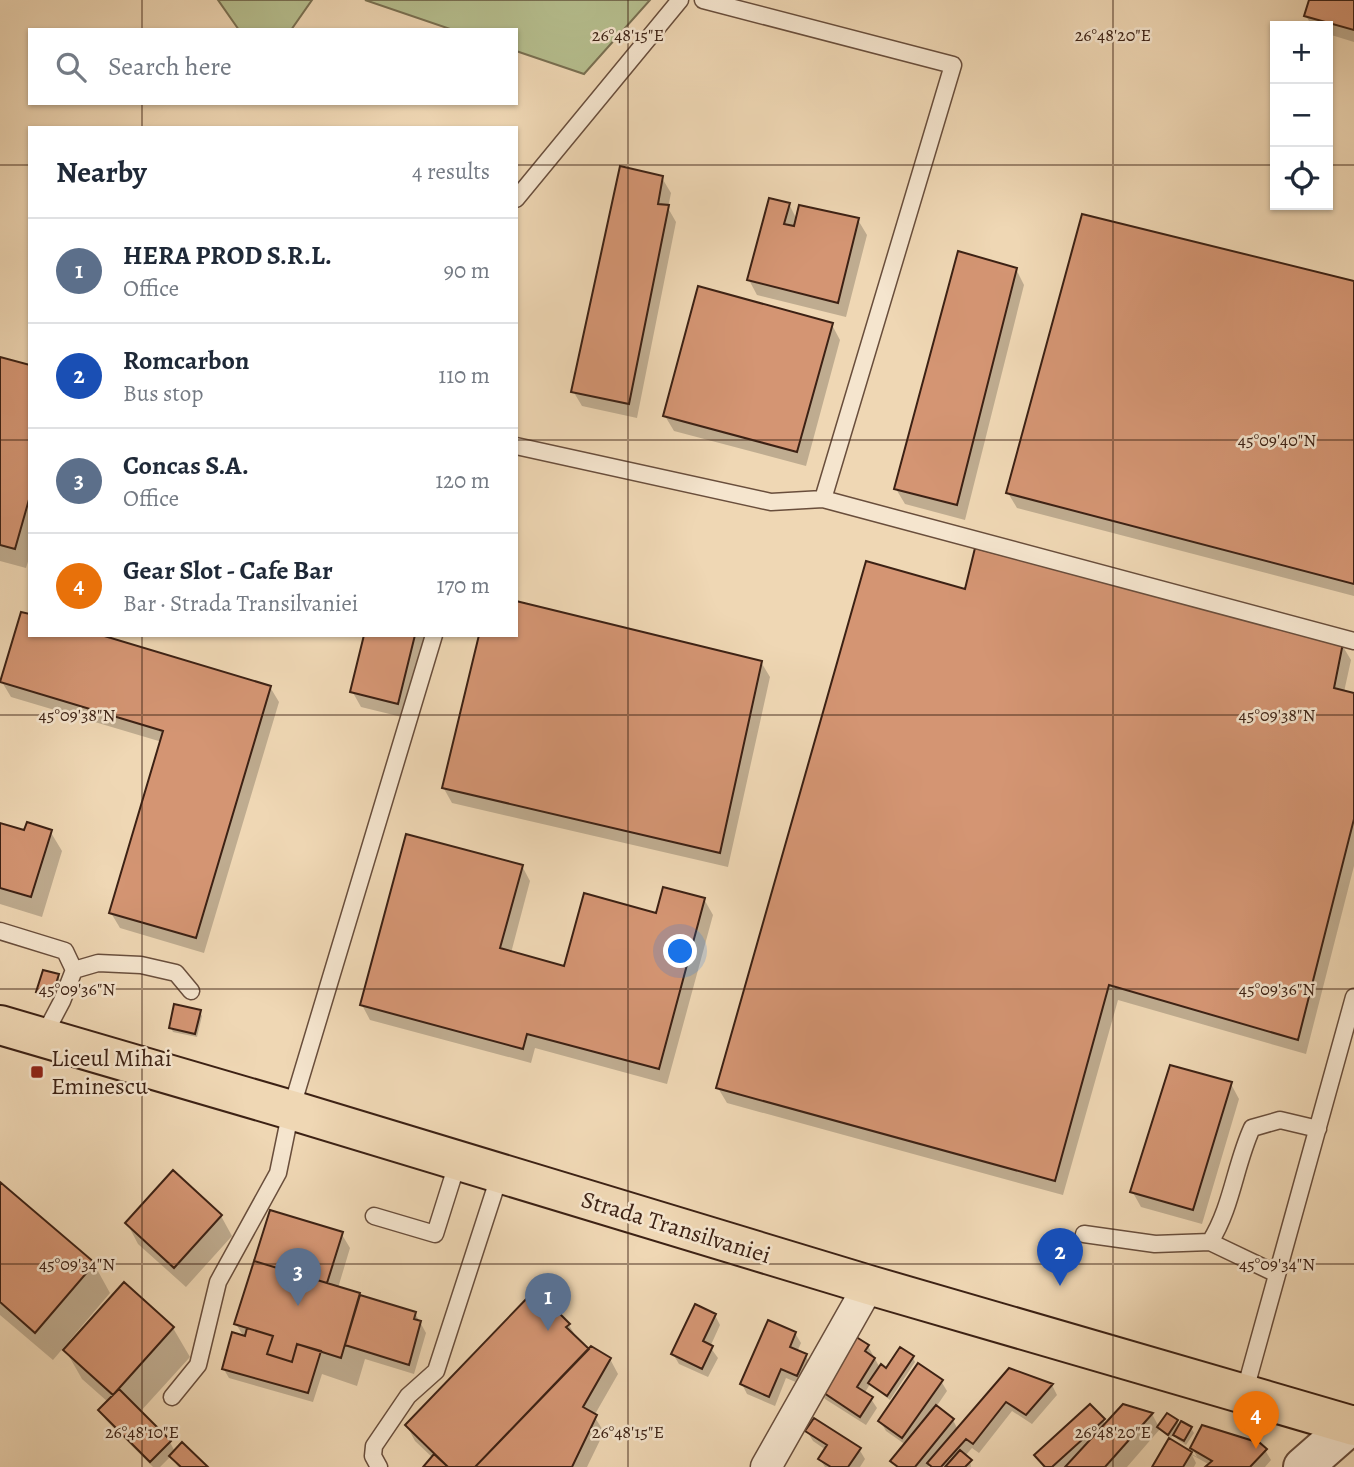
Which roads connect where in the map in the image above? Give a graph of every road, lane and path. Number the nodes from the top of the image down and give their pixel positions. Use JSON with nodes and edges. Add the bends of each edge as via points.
{"nodes":[{"id":1,"x":680,"y":0,"type":"edge"},
{"id":2,"x":703,"y":0,"type":"edge"},
{"id":3,"x":518,"y":197,"type":"edge"},
{"id":4,"x":518,"y":446,"type":"edge"},
{"id":5,"x":823,"y":499,"type":"junction"},
{"id":6,"x":433,"y":637,"type":"edge"},
{"id":7,"x":1354,"y":641,"type":"edge"},
{"id":8,"x":0,"y":931,"type":"edge"},
{"id":9,"x":65,"y":951,"type":"junction"},
{"id":10,"x":98,"y":963,"type":"junction"},
{"id":11,"x":74,"y":970,"type":"junction"},
{"id":12,"x":191,"y":991,"type":"dead end"},
{"id":13,"x":1354,"y":997,"type":"edge"},
{"id":14,"x":0,"y":1025,"type":"edge"},
{"id":15,"x":43,"y":1037,"type":"junction"},
{"id":16,"x":291,"y":1110,"type":"junction"},
{"id":17,"x":1318,"y":1129,"type":"junction"},
{"id":18,"x":458,"y":1161,"type":"junction"},
{"id":19,"x":500,"y":1174,"type":"junction"},
{"id":20,"x":374,"y":1216,"type":"dead end"},
{"id":21,"x":1084,"y":1234,"type":"dead end"},
{"id":22,"x":1210,"y":1242,"type":"junction"},
{"id":23,"x":1277,"y":1274,"type":"junction"},
{"id":24,"x":869,"y":1285,"type":"junction"},
{"id":25,"x":1244,"y":1394,"type":"junction"},
{"id":26,"x":172,"y":1397,"type":"dead end"},
{"id":27,"x":1353,"y":1425,"type":"edge"},
{"id":28,"x":379,"y":1467,"type":"edge"},
{"id":29,"x":766,"y":1467,"type":"edge"},
{"id":30,"x":1303,"y":1467,"type":"edge"}],
"edges":[{"from":1,"to":3,"type":"lane"},
{"from":2,"to":5,"type":"lane","via":[[953,65]]},
{"from":4,"to":5,"type":"lane","via":[[771,502]]},
{"from":5,"to":7,"type":"lane"},
{"from":6,"to":16,"type":"lane"},
{"from":8,"to":9,"type":"lane"},
{"from":9,"to":10,"type":"lane"},
{"from":9,"to":11,"type":"lane"},
{"from":10,"to":11,"type":"lane"},
{"from":10,"to":12,"type":"lane","via":[[176,973]]},
{"from":11,"to":15,"type":"lane"},
{"from":13,"to":17,"type":"lane"},
{"from":14,"to":15,"type":"main road","name":"Strada Transilvaniei"},
{"from":15,"to":16,"type":"main road","name":"Strada Transilvaniei"},
{"from":16,"to":18,"type":"main road","name":"Strada Transilvaniei"},
{"from":16,"to":26,"type":"lane","via":[[278,1173],[218,1282],[198,1365]]},
{"from":17,"to":22,"type":"lane","via":[[1280,1120],[1252,1128],[1223,1221]]},
{"from":17,"to":23,"type":"lane"},
{"from":18,"to":19,"type":"main road","name":"Strada Transilvaniei"},
{"from":18,"to":20,"type":"lane","via":[[435,1234]]},
{"from":19,"to":24,"type":"main road","name":"Strada Transilvaniei"},
{"from":19,"to":28,"type":"lane","via":[[436,1371],[408,1396],[374,1446]]},
{"from":21,"to":22,"type":"lane","via":[[1155,1244]]},
{"from":22,"to":23,"type":"lane"},
{"from":23,"to":25,"type":"lane"},
{"from":24,"to":25,"type":"main road","name":"Strada Transilvaniei"},
{"from":24,"to":29,"type":"street"},
{"from":25,"to":27,"type":"main road","name":"Strada Transilvaniei"},
{"from":27,"to":30,"type":"street"}]}
